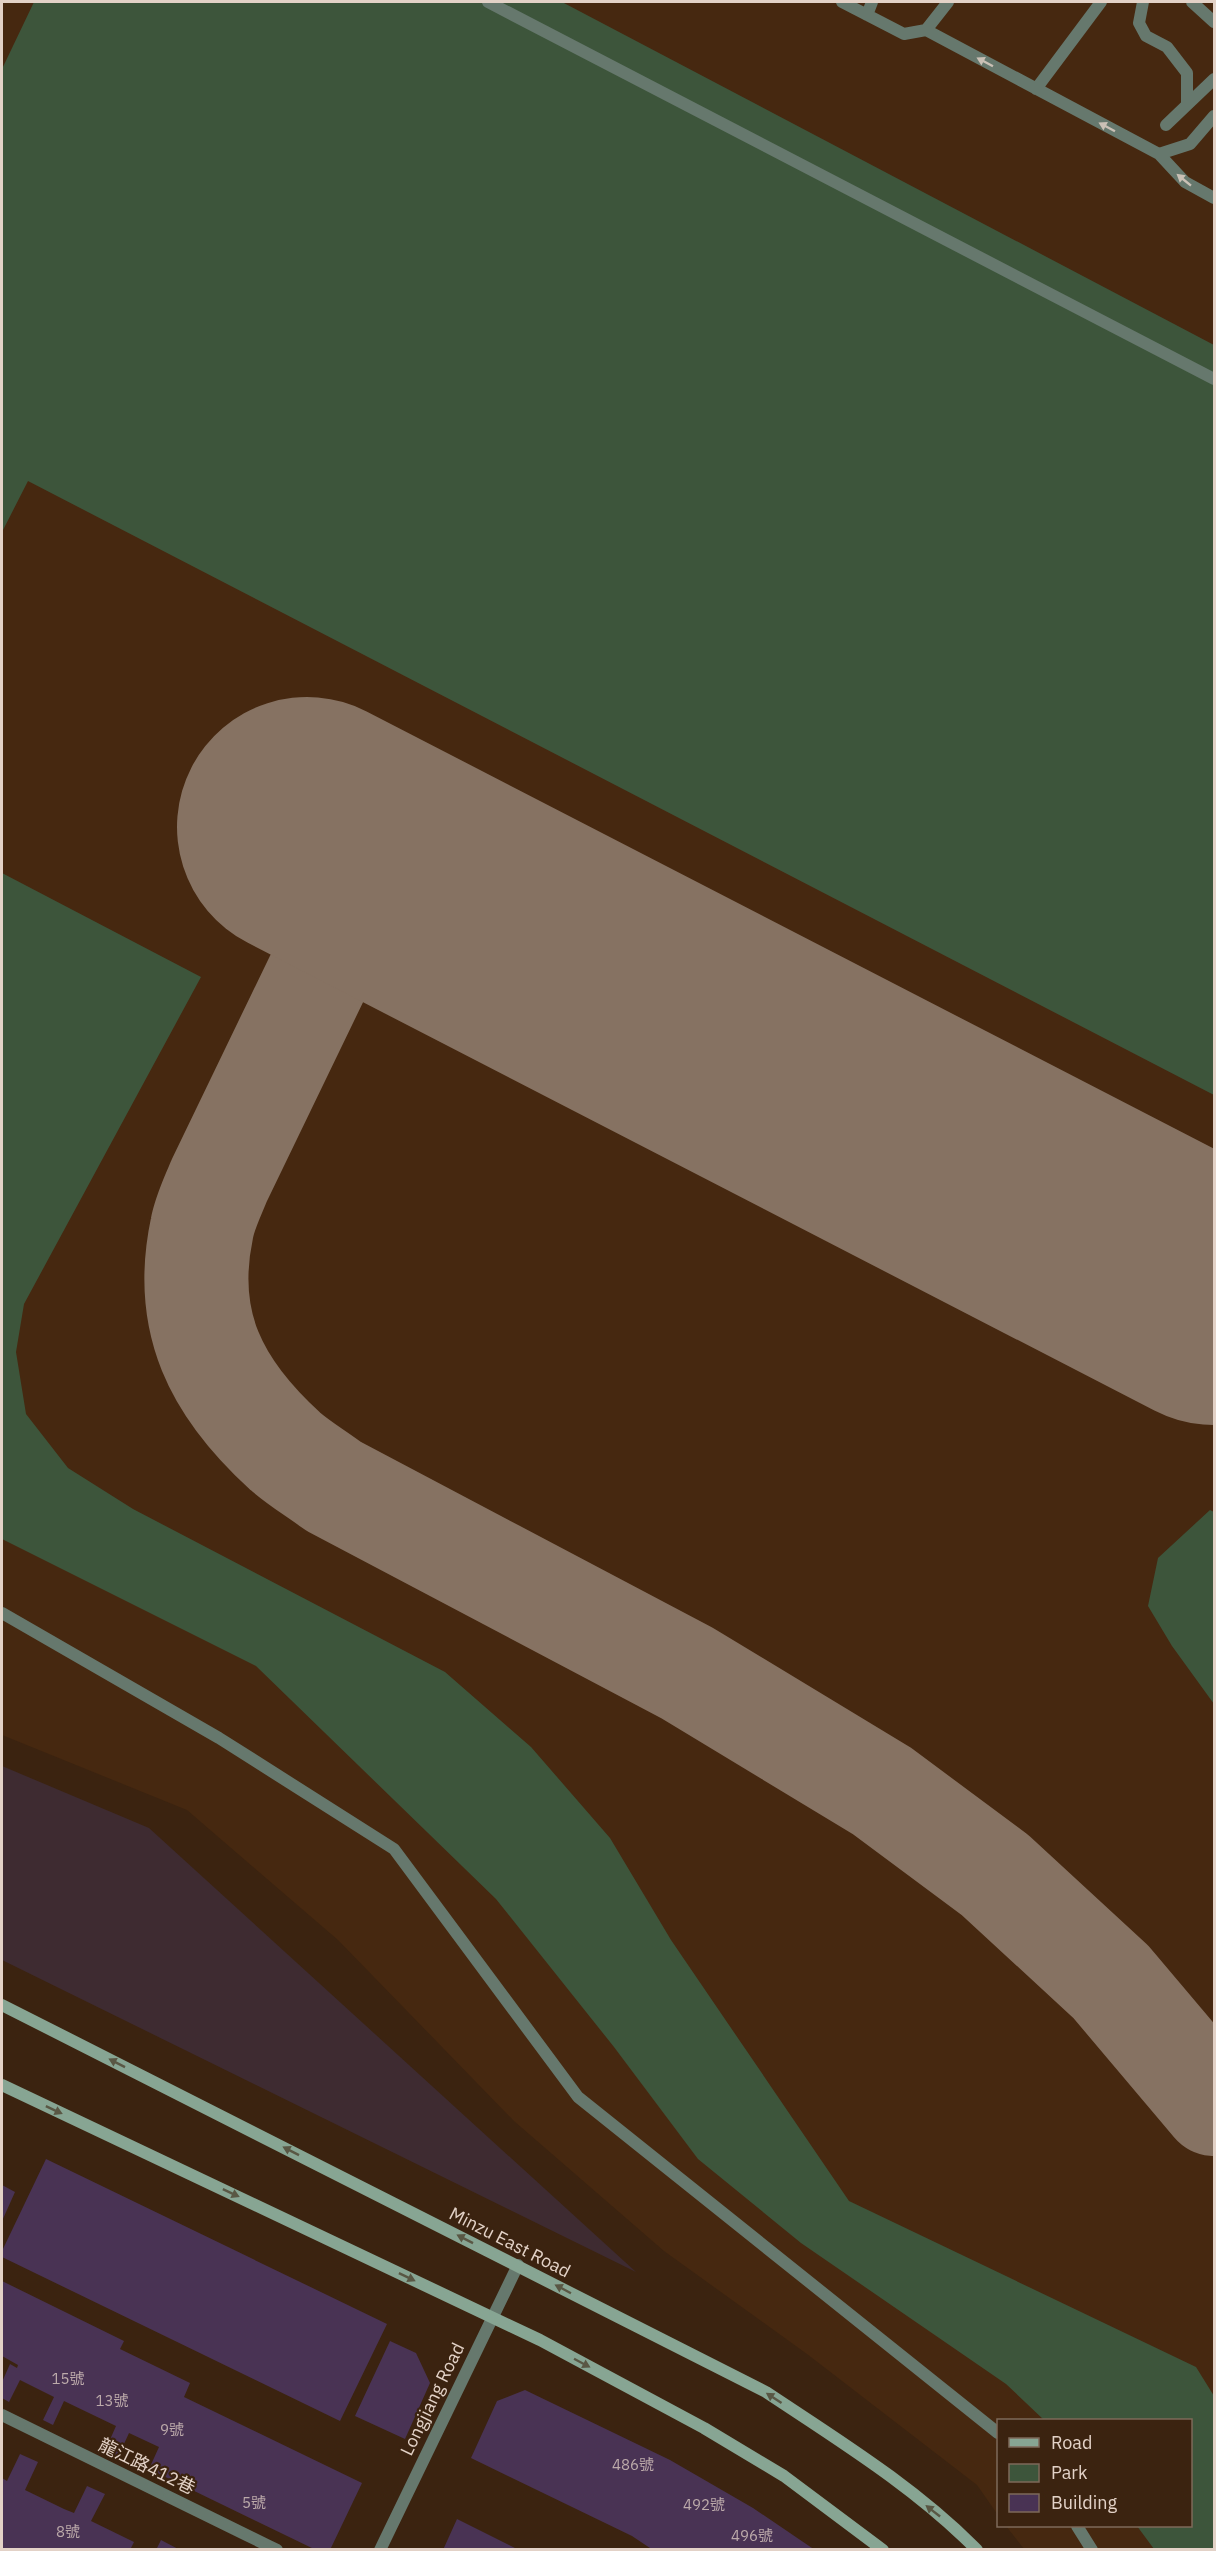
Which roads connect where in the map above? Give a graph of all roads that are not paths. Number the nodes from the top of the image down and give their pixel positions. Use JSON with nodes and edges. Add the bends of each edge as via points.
{"nodes":[{"id":1,"x":488,"y":2,"type":"edge"},
{"id":2,"x":842,"y":2,"type":"edge"},
{"id":3,"x":872,"y":2,"type":"edge"},
{"id":4,"x":948,"y":2,"type":"edge"},
{"id":5,"x":1101,"y":2,"type":"edge"},
{"id":6,"x":1143,"y":2,"type":"edge"},
{"id":7,"x":1191,"y":2,"type":"edge"},
{"id":8,"x":867,"y":15,"type":"junction"},
{"id":9,"x":1215,"y":22,"type":"edge"},
{"id":10,"x":927,"y":30,"type":"junction"},
{"id":11,"x":1215,"y":79,"type":"edge"},
{"id":12,"x":1036,"y":89,"type":"junction"},
{"id":13,"x":1187,"y":105,"type":"junction"},
{"id":14,"x":1215,"y":117,"type":"edge"},
{"id":15,"x":1166,"y":125,"type":"dead end"},
{"id":16,"x":1159,"y":154,"type":"junction"},
{"id":17,"x":1215,"y":198,"type":"edge"},
{"id":18,"x":1215,"y":379,"type":"edge"},
{"id":19,"x":2,"y":1613,"type":"edge"},
{"id":20,"x":2,"y":2005,"type":"edge"},
{"id":21,"x":2,"y":2085,"type":"edge"},
{"id":22,"x":518,"y":2265,"type":"junction"},
{"id":23,"x":492,"y":2318,"type":"junction"},
{"id":24,"x":2,"y":2415,"type":"edge"},
{"id":25,"x":997,"y":2431,"type":"edge"},
{"id":26,"x":1078,"y":2527,"type":"edge"},
{"id":27,"x":277,"y":2550,"type":"edge"},
{"id":28,"x":380,"y":2550,"type":"edge"},
{"id":29,"x":883,"y":2550,"type":"edge"},
{"id":30,"x":977,"y":2550,"type":"edge"},
{"id":31,"x":1092,"y":2550,"type":"edge"}],
"edges":[{"from":1,"to":18,"type":"street"},
{"from":2,"to":8,"type":"street"},
{"from":3,"to":8,"type":"street"},
{"from":4,"to":10,"type":"street"},
{"from":5,"to":12,"type":"street"},
{"from":6,"to":13,"type":"street","via":[[1139,23],[1146,36],[1167,47],[1187,72]]},
{"from":7,"to":9,"type":"street"},
{"from":8,"to":10,"type":"street","via":[[904,34]]},
{"from":12,"to":10,"type":"street","one_way":true},
{"from":11,"to":13,"type":"street"},
{"from":16,"to":12,"type":"street","one_way":true},
{"from":13,"to":15,"type":"street"},
{"from":14,"to":16,"type":"street","via":[[1190,144]]},
{"from":17,"to":16,"type":"street","one_way":true,"via":[[1185,182]]},
{"from":19,"to":25,"type":"street","via":[[219,1738],[394,1849],[578,2097]]},
{"from":22,"to":20,"type":"street","name":"Minzu East Road","one_way":true},
{"from":21,"to":23,"type":"street","one_way":true},
{"from":22,"to":23,"type":"street","name":"Longjiang Road"},
{"from":30,"to":22,"type":"street","name":"Minzu East Road","one_way":true,"via":[[957,2529],[860,2455],[766,2392]]},
{"from":23,"to":28,"type":"street","name":"Longjiang Road"},
{"from":23,"to":29,"type":"street","one_way":true,"via":[[704,2428],[784,2476]]},
{"from":24,"to":27,"type":"street","name":"龍江路412巷"},
{"from":26,"to":31,"type":"street"}]}
